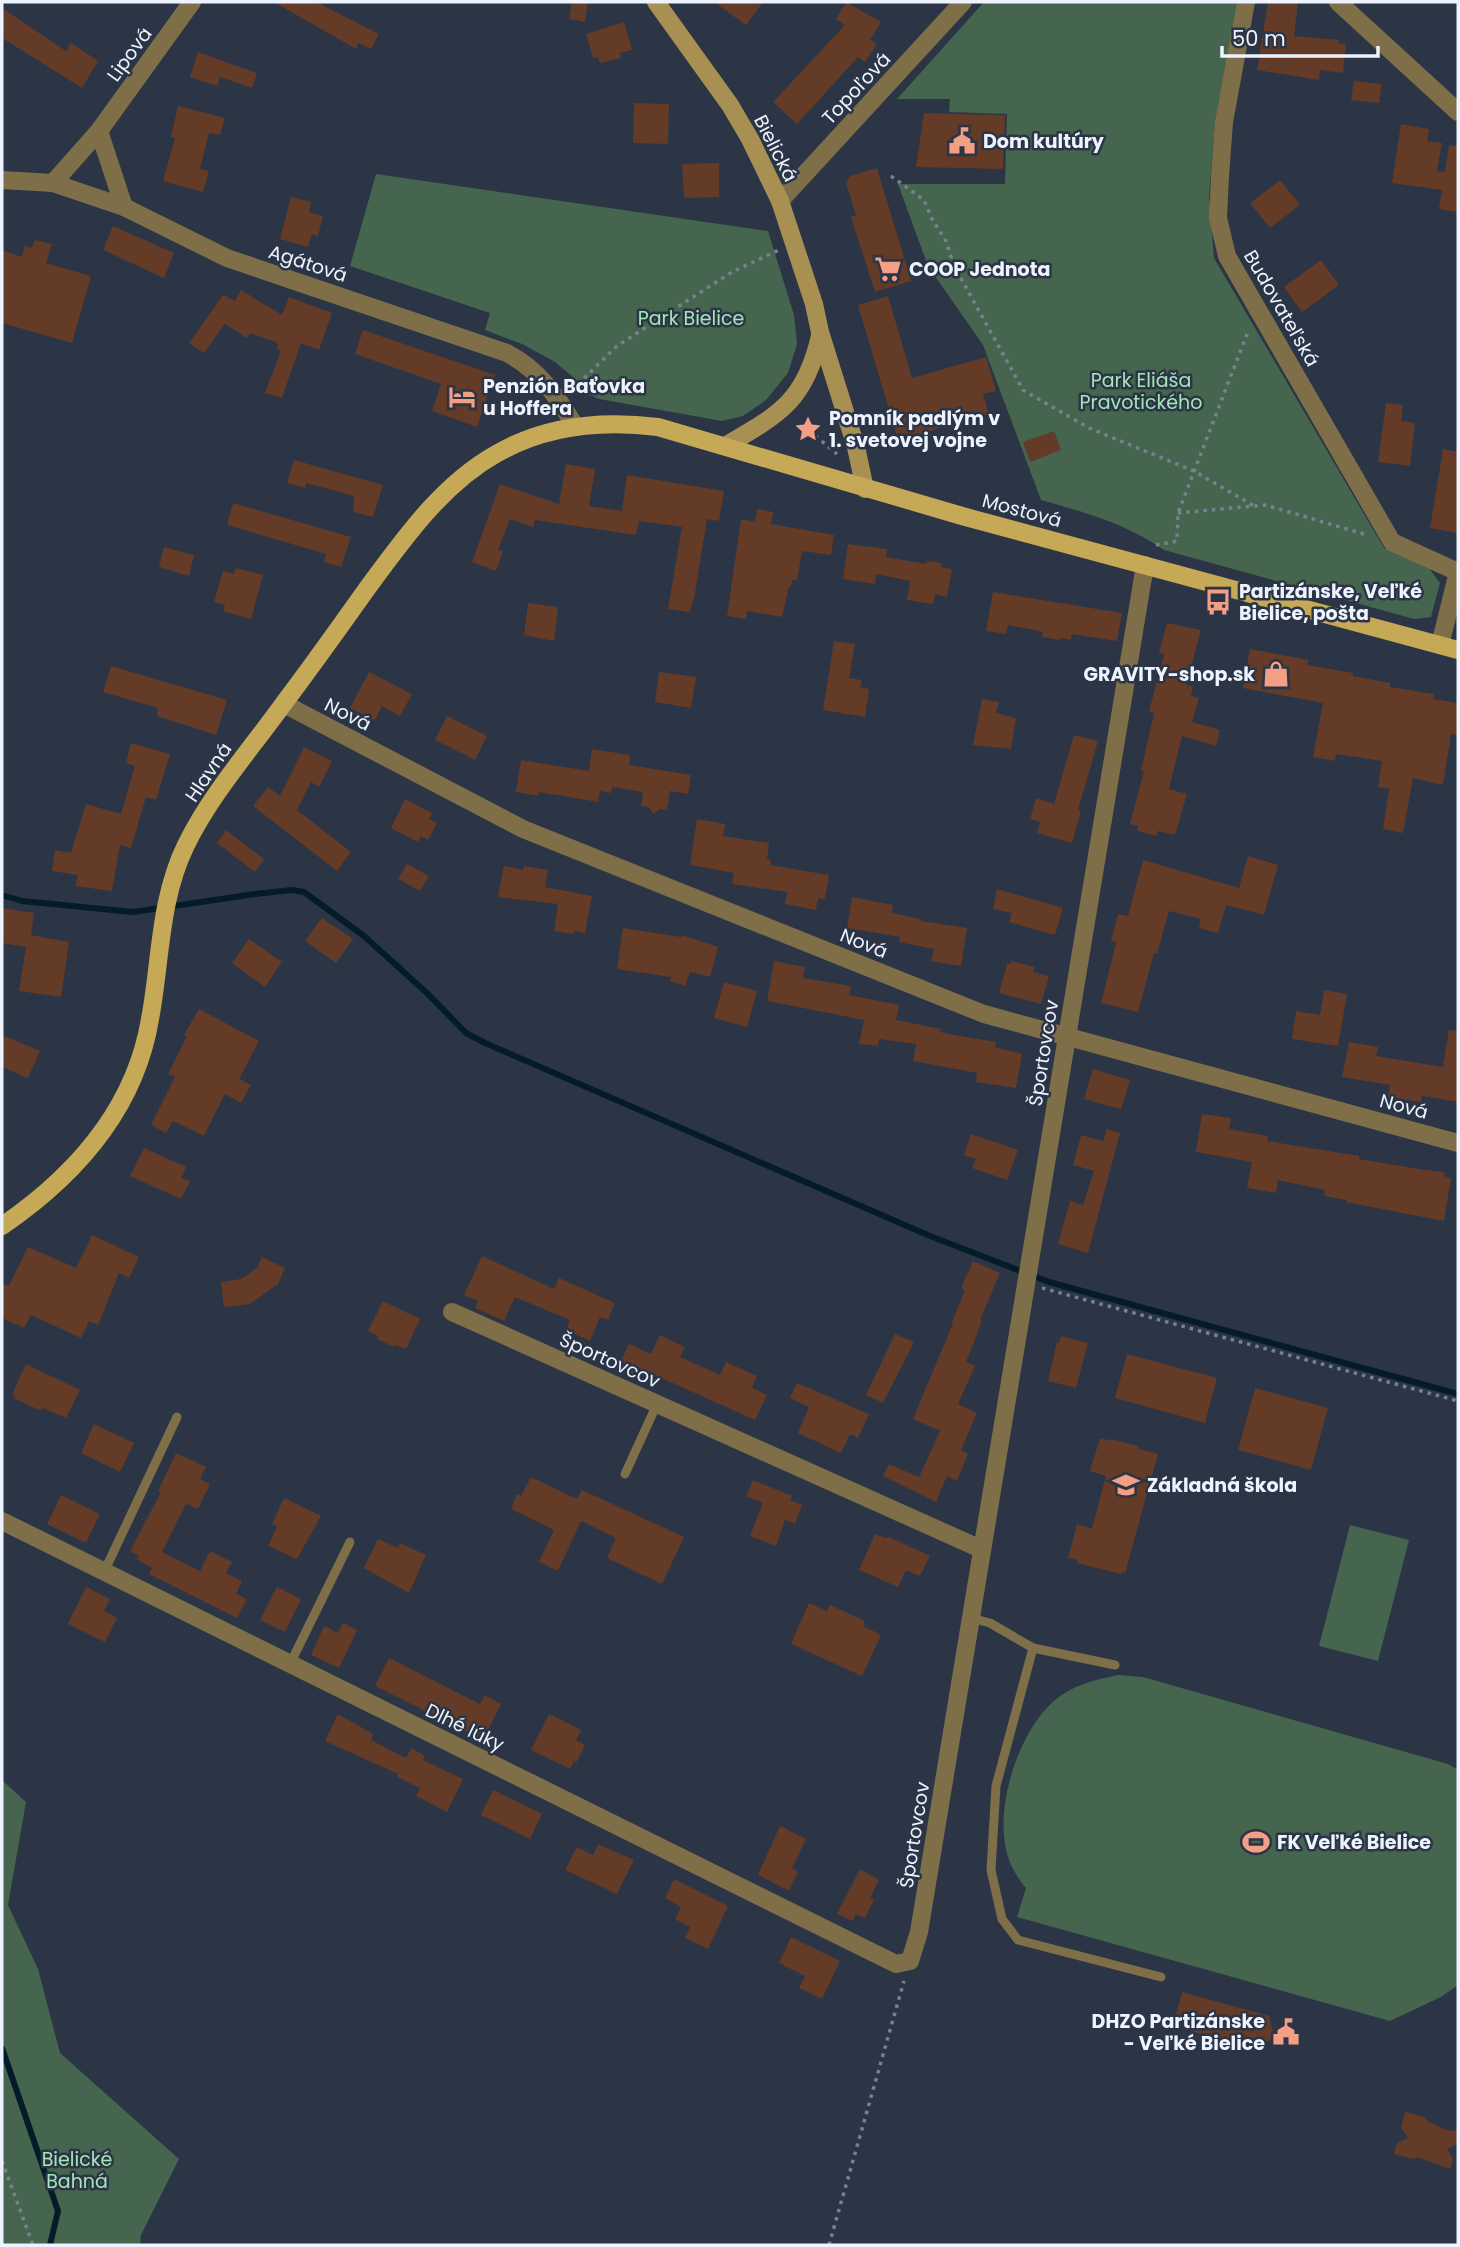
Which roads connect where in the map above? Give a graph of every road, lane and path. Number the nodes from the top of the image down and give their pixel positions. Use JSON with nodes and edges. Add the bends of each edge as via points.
{"nodes":[{"id":1,"x":192,"y":2,"type":"edge"},
{"id":2,"x":656,"y":2,"type":"edge"},
{"id":3,"x":963,"y":2,"type":"edge"},
{"id":4,"x":1246,"y":2,"type":"edge"},
{"id":5,"x":1338,"y":2,"type":"edge"},
{"id":6,"x":1458,"y":112,"type":"edge"},
{"id":7,"x":99,"y":131,"type":"junction"},
{"id":8,"x":891,"y":176,"type":"dead end"},
{"id":9,"x":2,"y":180,"type":"edge"},
{"id":10,"x":53,"y":183,"type":"junction"},
{"id":11,"x":780,"y":201,"type":"junction"},
{"id":12,"x":124,"y":207,"type":"junction"},
{"id":13,"x":781,"y":249,"type":"dead end"},
{"id":14,"x":1257,"y":307,"type":"junction"},
{"id":15,"x":820,"y":332,"type":"junction"},
{"id":16,"x":573,"y":388,"type":"dead end"},
{"id":17,"x":575,"y":426,"type":"junction"},
{"id":18,"x":725,"y":446,"type":"junction"},
{"id":19,"x":1194,"y":471,"type":"junction"},
{"id":20,"x":865,"y":489,"type":"junction"},
{"id":21,"x":1254,"y":506,"type":"junction"},
{"id":22,"x":1178,"y":513,"type":"junction"},
{"id":23,"x":1392,"y":542,"type":"junction"},
{"id":24,"x":1156,"y":545,"type":"dead end"},
{"id":25,"x":1145,"y":565,"type":"junction"},
{"id":26,"x":1458,"y":572,"type":"edge"},
{"id":27,"x":1440,"y":645,"type":"junction"},
{"id":28,"x":1458,"y":650,"type":"edge"},
{"id":29,"x":284,"y":704,"type":"junction"},
{"id":30,"x":1068,"y":1037,"type":"junction"},
{"id":31,"x":1458,"y":1143,"type":"edge"},
{"id":32,"x":2,"y":1226,"type":"edge"},
{"id":33,"x":1028,"y":1277,"type":"junction"},
{"id":34,"x":452,"y":1312,"type":"dead end"},
{"id":35,"x":1458,"y":1401,"type":"edge"},
{"id":36,"x":657,"y":1404,"type":"junction"},
{"id":37,"x":177,"y":1417,"type":"dead end"},
{"id":38,"x":625,"y":1474,"type":"dead end"},
{"id":39,"x":2,"y":1521,"type":"edge"},
{"id":40,"x":350,"y":1542,"type":"dead end"},
{"id":41,"x":981,"y":1549,"type":"junction"},
{"id":42,"x":104,"y":1572,"type":"junction"},
{"id":43,"x":971,"y":1618,"type":"junction"},
{"id":44,"x":1033,"y":1648,"type":"junction"},
{"id":45,"x":290,"y":1664,"type":"junction"},
{"id":46,"x":1115,"y":1665,"type":"dead end"},
{"id":47,"x":910,"y":1961,"type":"junction"},
{"id":48,"x":1161,"y":1977,"type":"dead end"},
{"id":49,"x":2,"y":2161,"type":"edge"},
{"id":50,"x":33,"y":2245,"type":"edge"},
{"id":51,"x":829,"y":2245,"type":"edge"}],
"edges":[{"from":1,"to":7,"type":"street","name":"Lipová"},
{"from":2,"to":11,"type":"main road","name":"Bielická","via":[[730,105]]},
{"from":3,"to":11,"type":"street","name":"Topoľová"},
{"from":4,"to":14,"type":"street","name":"Budovateľská","via":[[1224,122],[1219,218],[1227,256]]},
{"from":5,"to":6,"type":"street"},
{"from":7,"to":10,"type":"street","name":"Lipová"},
{"from":7,"to":12,"type":"street"},
{"from":8,"to":19,"type":"path","via":[[924,200],[954,266],[1023,390],[1089,429]]},
{"from":9,"to":10,"type":"street","name":"Agátová"},
{"from":10,"to":12,"type":"street","name":"Agátová"},
{"from":11,"to":15,"type":"main road","name":"Bielická"},
{"from":12,"to":17,"type":"street","name":"Agátová","via":[[227,258],[507,353],[549,386]]},
{"from":13,"to":16,"type":"path","via":[[732,271],[617,346]]},
{"from":14,"to":19,"type":"path"},
{"from":14,"to":23,"type":"street","name":"Budovateľská"},
{"from":15,"to":18,"type":"main road","name":"Bielická","via":[[812,367],[793,398],[772,418]]},
{"from":15,"to":20,"type":"main road","name":"Bielická"},
{"from":17,"to":18,"type":"main road","name":"Mostová","via":[[658,427]]},
{"from":17,"to":29,"type":"main road","name":"Hlavná","via":[[495,454],[436,502]]},
{"from":18,"to":20,"type":"main road","name":"Mostová"},
{"from":19,"to":21,"type":"path"},
{"from":19,"to":22,"type":"path"},
{"from":20,"to":25,"type":"main road","name":"Mostová"},
{"from":21,"to":22,"type":"path"},
{"from":21,"to":23,"type":"path","via":[[1265,505]]},
{"from":22,"to":24,"type":"path","via":[[1177,541]]},
{"from":23,"to":26,"type":"street"},
{"from":25,"to":27,"type":"main road","name":"Mostová"},
{"from":25,"to":30,"type":"street","name":"Športovcov"},
{"from":26,"to":27,"type":"street"},
{"from":27,"to":28,"type":"main road","name":"Mostová"},
{"from":29,"to":30,"type":"street","name":"Nová","via":[[523,828],[984,1014]]},
{"from":29,"to":32,"type":"main road","name":"Hlavná","via":[[222,786],[186,845],[170,886],[150,1021],[116,1112],[76,1166]]},
{"from":30,"to":31,"type":"street","name":"Nová"},
{"from":30,"to":33,"type":"street","name":"Športovcov"},
{"from":33,"to":35,"type":"path"},
{"from":33,"to":41,"type":"street","name":"Športovcov"},
{"from":34,"to":36,"type":"street","name":"Športovcov"},
{"from":36,"to":38,"type":"lane"},
{"from":36,"to":41,"type":"street","name":"Športovcov"},
{"from":37,"to":42,"type":"lane"},
{"from":39,"to":42,"type":"street","name":"Dlhé lúky"},
{"from":40,"to":45,"type":"lane"},
{"from":41,"to":43,"type":"street","name":"Športovcov"},
{"from":42,"to":45,"type":"street","name":"Dlhé lúky"},
{"from":43,"to":44,"type":"lane","via":[[990,1623]]},
{"from":43,"to":47,"type":"street","name":"Športovcov","via":[[919,1932]]},
{"from":44,"to":46,"type":"lane"},
{"from":44,"to":48,"type":"lane","via":[[996,1786],[991,1870],[1002,1919],[1018,1940]]},
{"from":45,"to":47,"type":"street","name":"Dlhé lúky","via":[[896,1964]]},
{"from":47,"to":51,"type":"path"},
{"from":49,"to":50,"type":"path"}]}
